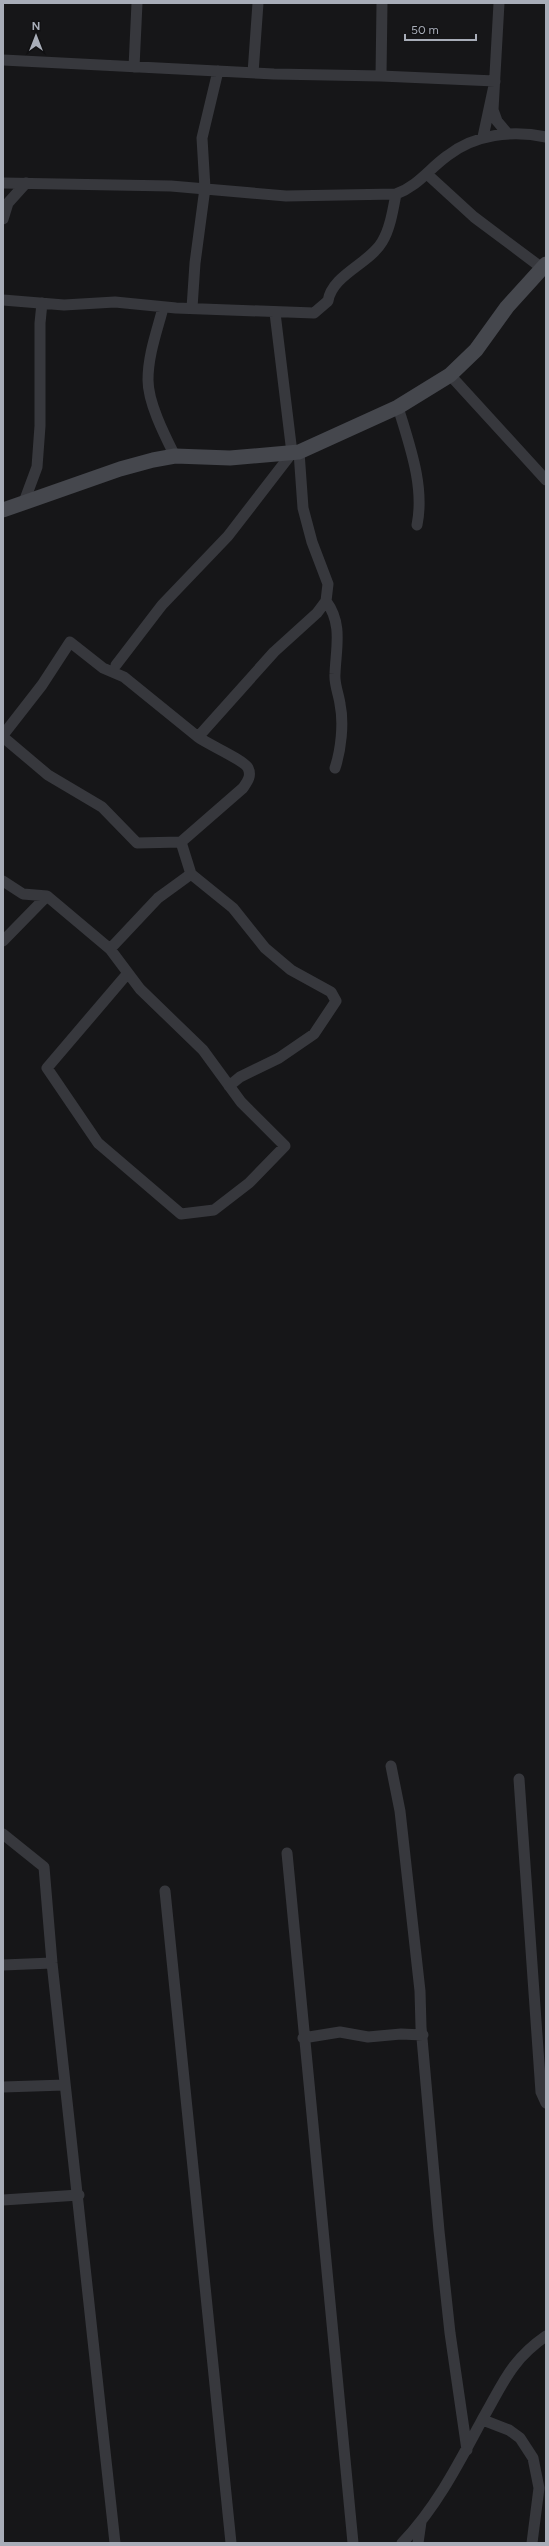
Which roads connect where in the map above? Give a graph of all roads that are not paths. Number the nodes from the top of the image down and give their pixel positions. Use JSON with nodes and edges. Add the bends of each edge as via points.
{"nodes":[{"id":1,"x":137,"y":3,"type":"edge"},
{"id":2,"x":258,"y":3,"type":"edge"},
{"id":3,"x":382,"y":3,"type":"edge"},
{"id":4,"x":499,"y":3,"type":"edge"},
{"id":5,"x":3,"y":60,"type":"edge"},
{"id":6,"x":134,"y":67,"type":"junction"},
{"id":7,"x":218,"y":71,"type":"junction"},
{"id":8,"x":253,"y":73,"type":"junction"},
{"id":9,"x":381,"y":76,"type":"junction"},
{"id":10,"x":496,"y":81,"type":"junction"},
{"id":11,"x":507,"y":133,"type":"junction"},
{"id":12,"x":484,"y":137,"type":"junction"},
{"id":13,"x":546,"y":137,"type":"edge"},
{"id":14,"x":427,"y":174,"type":"junction"},
{"id":15,"x":3,"y":183,"type":"edge"},
{"id":16,"x":26,"y":183,"type":"junction"},
{"id":17,"x":205,"y":188,"type":"junction"},
{"id":18,"x":396,"y":194,"type":"junction"},
{"id":19,"x":3,"y":219,"type":"edge"},
{"id":20,"x":544,"y":266,"type":"edge"},
{"id":21,"x":3,"y":300,"type":"edge"},
{"id":22,"x":42,"y":303,"type":"junction"},
{"id":23,"x":163,"y":308,"type":"junction"},
{"id":24,"x":192,"y":308,"type":"junction"},
{"id":25,"x":275,"y":313,"type":"junction"},
{"id":26,"x":450,"y":375,"type":"junction"},
{"id":27,"x":398,"y":407,"type":"junction"},
{"id":28,"x":296,"y":453,"type":"junction"},
{"id":29,"x":175,"y":456,"type":"junction"},
{"id":30,"x":546,"y":480,"type":"edge"},
{"id":31,"x":24,"y":502,"type":"junction"},
{"id":32,"x":3,"y":510,"type":"edge"},
{"id":33,"x":417,"y":525,"type":"dead end"},
{"id":34,"x":326,"y":600,"type":"junction"},
{"id":35,"x":116,"y":665,"type":"dead end"},
{"id":36,"x":3,"y":736,"type":"edge"},
{"id":37,"x":198,"y":737,"type":"junction"},
{"id":38,"x":335,"y":768,"type":"dead end"},
{"id":39,"x":181,"y":842,"type":"junction"},
{"id":40,"x":190,"y":874,"type":"junction"},
{"id":41,"x":3,"y":881,"type":"edge"},
{"id":42,"x":48,"y":896,"type":"junction"},
{"id":43,"x":3,"y":941,"type":"edge"},
{"id":44,"x":110,"y":949,"type":"junction"},
{"id":45,"x":128,"y":973,"type":"junction"},
{"id":46,"x":229,"y":1086,"type":"junction"},
{"id":47,"x":391,"y":1766,"type":"dead end"},
{"id":48,"x":519,"y":1779,"type":"dead end"},
{"id":49,"x":3,"y":1835,"type":"edge"},
{"id":50,"x":287,"y":1853,"type":"dead end"},
{"id":51,"x":165,"y":1891,"type":"dead end"},
{"id":52,"x":52,"y":1963,"type":"junction"},
{"id":53,"x":3,"y":1965,"type":"edge"},
{"id":54,"x":423,"y":2036,"type":"junction"},
{"id":55,"x":303,"y":2038,"type":"junction"},
{"id":56,"x":65,"y":2085,"type":"junction"},
{"id":57,"x":3,"y":2087,"type":"edge"},
{"id":58,"x":546,"y":2103,"type":"edge"},
{"id":59,"x":79,"y":2195,"type":"junction"},
{"id":60,"x":3,"y":2200,"type":"edge"},
{"id":61,"x":546,"y":2336,"type":"edge"},
{"id":62,"x":482,"y":2420,"type":"junction"},
{"id":63,"x":467,"y":2450,"type":"junction"},
{"id":64,"x":421,"y":2521,"type":"junction"},
{"id":65,"x":115,"y":2543,"type":"edge"},
{"id":66,"x":231,"y":2543,"type":"edge"},
{"id":67,"x":353,"y":2543,"type":"edge"},
{"id":68,"x":402,"y":2543,"type":"edge"},
{"id":69,"x":418,"y":2543,"type":"edge"},
{"id":70,"x":532,"y":2543,"type":"edge"}],
"edges":[{"from":1,"to":6,"type":"street"},
{"from":2,"to":8,"type":"street"},
{"from":3,"to":9,"type":"street"},
{"from":4,"to":10,"type":"street"},
{"from":5,"to":6,"type":"street"},
{"from":6,"to":7,"type":"street"},
{"from":7,"to":8,"type":"street"},
{"from":7,"to":17,"type":"street","via":[[202,138]]},
{"from":8,"to":9,"type":"street"},
{"from":9,"to":10,"type":"street"},
{"from":10,"to":11,"type":"street","via":[[493,110],[497,121]]},
{"from":10,"to":12,"type":"street"},
{"from":11,"to":12,"type":"street"},
{"from":11,"to":13,"type":"street"},
{"from":12,"to":14,"type":"street","via":[[447,155]]},
{"from":14,"to":18,"type":"street","via":[[410,189]]},
{"from":14,"to":20,"type":"street","via":[[474,217]]},
{"from":15,"to":16,"type":"street"},
{"from":16,"to":17,"type":"street"},
{"from":16,"to":19,"type":"street","via":[[8,203]]},
{"from":17,"to":18,"type":"street","via":[[286,196]]},
{"from":17,"to":24,"type":"street"},
{"from":18,"to":25,"type":"street","via":[[383,242],[371,256],[329,292],[328,301],[323,307],[314,313]]},
{"from":20,"to":26,"type":"street","via":[[507,307],[476,350]]},
{"from":21,"to":22,"type":"street"},
{"from":22,"to":23,"type":"street","via":[[64,305],[115,302]]},
{"from":22,"to":31,"type":"street","via":[[37,468]]},
{"from":23,"to":24,"type":"street"},
{"from":23,"to":29,"type":"street","via":[[151,352],[148,382],[156,411]]},
{"from":24,"to":25,"type":"street"},
{"from":25,"to":28,"type":"street"},
{"from":26,"to":27,"type":"street"},
{"from":26,"to":30,"type":"street"},
{"from":27,"to":28,"type":"street"},
{"from":27,"to":33,"type":"street","via":[[410,449],[420,502]]},
{"from":28,"to":29,"type":"street","via":[[230,458]]},
{"from":28,"to":34,"type":"street","via":[[303,508],[312,542],[328,584]]},
{"from":28,"to":35,"type":"street","via":[[228,536],[162,605]]},
{"from":29,"to":31,"type":"street","via":[[120,469]]},
{"from":31,"to":32,"type":"street"},
{"from":34,"to":37,"type":"street","via":[[317,613],[274,652]]},
{"from":34,"to":38,"type":"street","via":[[337,622],[335,674],[341,706],[340,741]]},
{"from":36,"to":37,"type":"street","via":[[42,685],[70,642],[103,668],[124,678]]},
{"from":36,"to":39,"type":"street","via":[[48,775],[102,807],[137,843]]},
{"from":37,"to":39,"type":"street","via":[[244,763],[249,769],[250,779]]},
{"from":39,"to":40,"type":"street"},
{"from":40,"to":44,"type":"street","via":[[158,898]]},
{"from":40,"to":46,"type":"street","via":[[233,908],[265,948],[291,970],[331,992],[336,1001],[314,1034],[279,1058],[240,1077]]},
{"from":41,"to":42,"type":"street","via":[[23,894]]},
{"from":42,"to":43,"type":"street"},
{"from":42,"to":44,"type":"street"},
{"from":44,"to":45,"type":"street"},
{"from":45,"to":46,"type":"street","via":[[140,989],[203,1050]]},
{"from":45,"to":46,"type":"street","via":[[47,1068],[98,1143],[181,1214],[214,1210],[249,1183],[285,1146],[241,1102]]},
{"from":47,"to":54,"type":"street","via":[[403,1843]]},
{"from":48,"to":58,"type":"street","via":[[541,2092]]},
{"from":49,"to":52,"type":"street","via":[[44,1867]]},
{"from":50,"to":55,"type":"street"},
{"from":51,"to":66,"type":"street"},
{"from":52,"to":53,"type":"street"},
{"from":52,"to":56,"type":"street"},
{"from":54,"to":55,"type":"street","via":[[401,2034],[368,2037],[340,2032]]},
{"from":54,"to":63,"type":"street","via":[[439,2231],[450,2333]]},
{"from":55,"to":67,"type":"street","via":[[347,2462]]},
{"from":56,"to":57,"type":"street"},
{"from":56,"to":59,"type":"street"},
{"from":59,"to":60,"type":"street"},
{"from":59,"to":65,"type":"street"},
{"from":61,"to":62,"type":"street","via":[[520,2357],[506,2375]]},
{"from":62,"to":63,"type":"street"},
{"from":62,"to":70,"type":"street","via":[[509,2430],[520,2438],[533,2458],[539,2488]]},
{"from":63,"to":64,"type":"street"},
{"from":64,"to":68,"type":"street"},
{"from":64,"to":69,"type":"street"}]}
